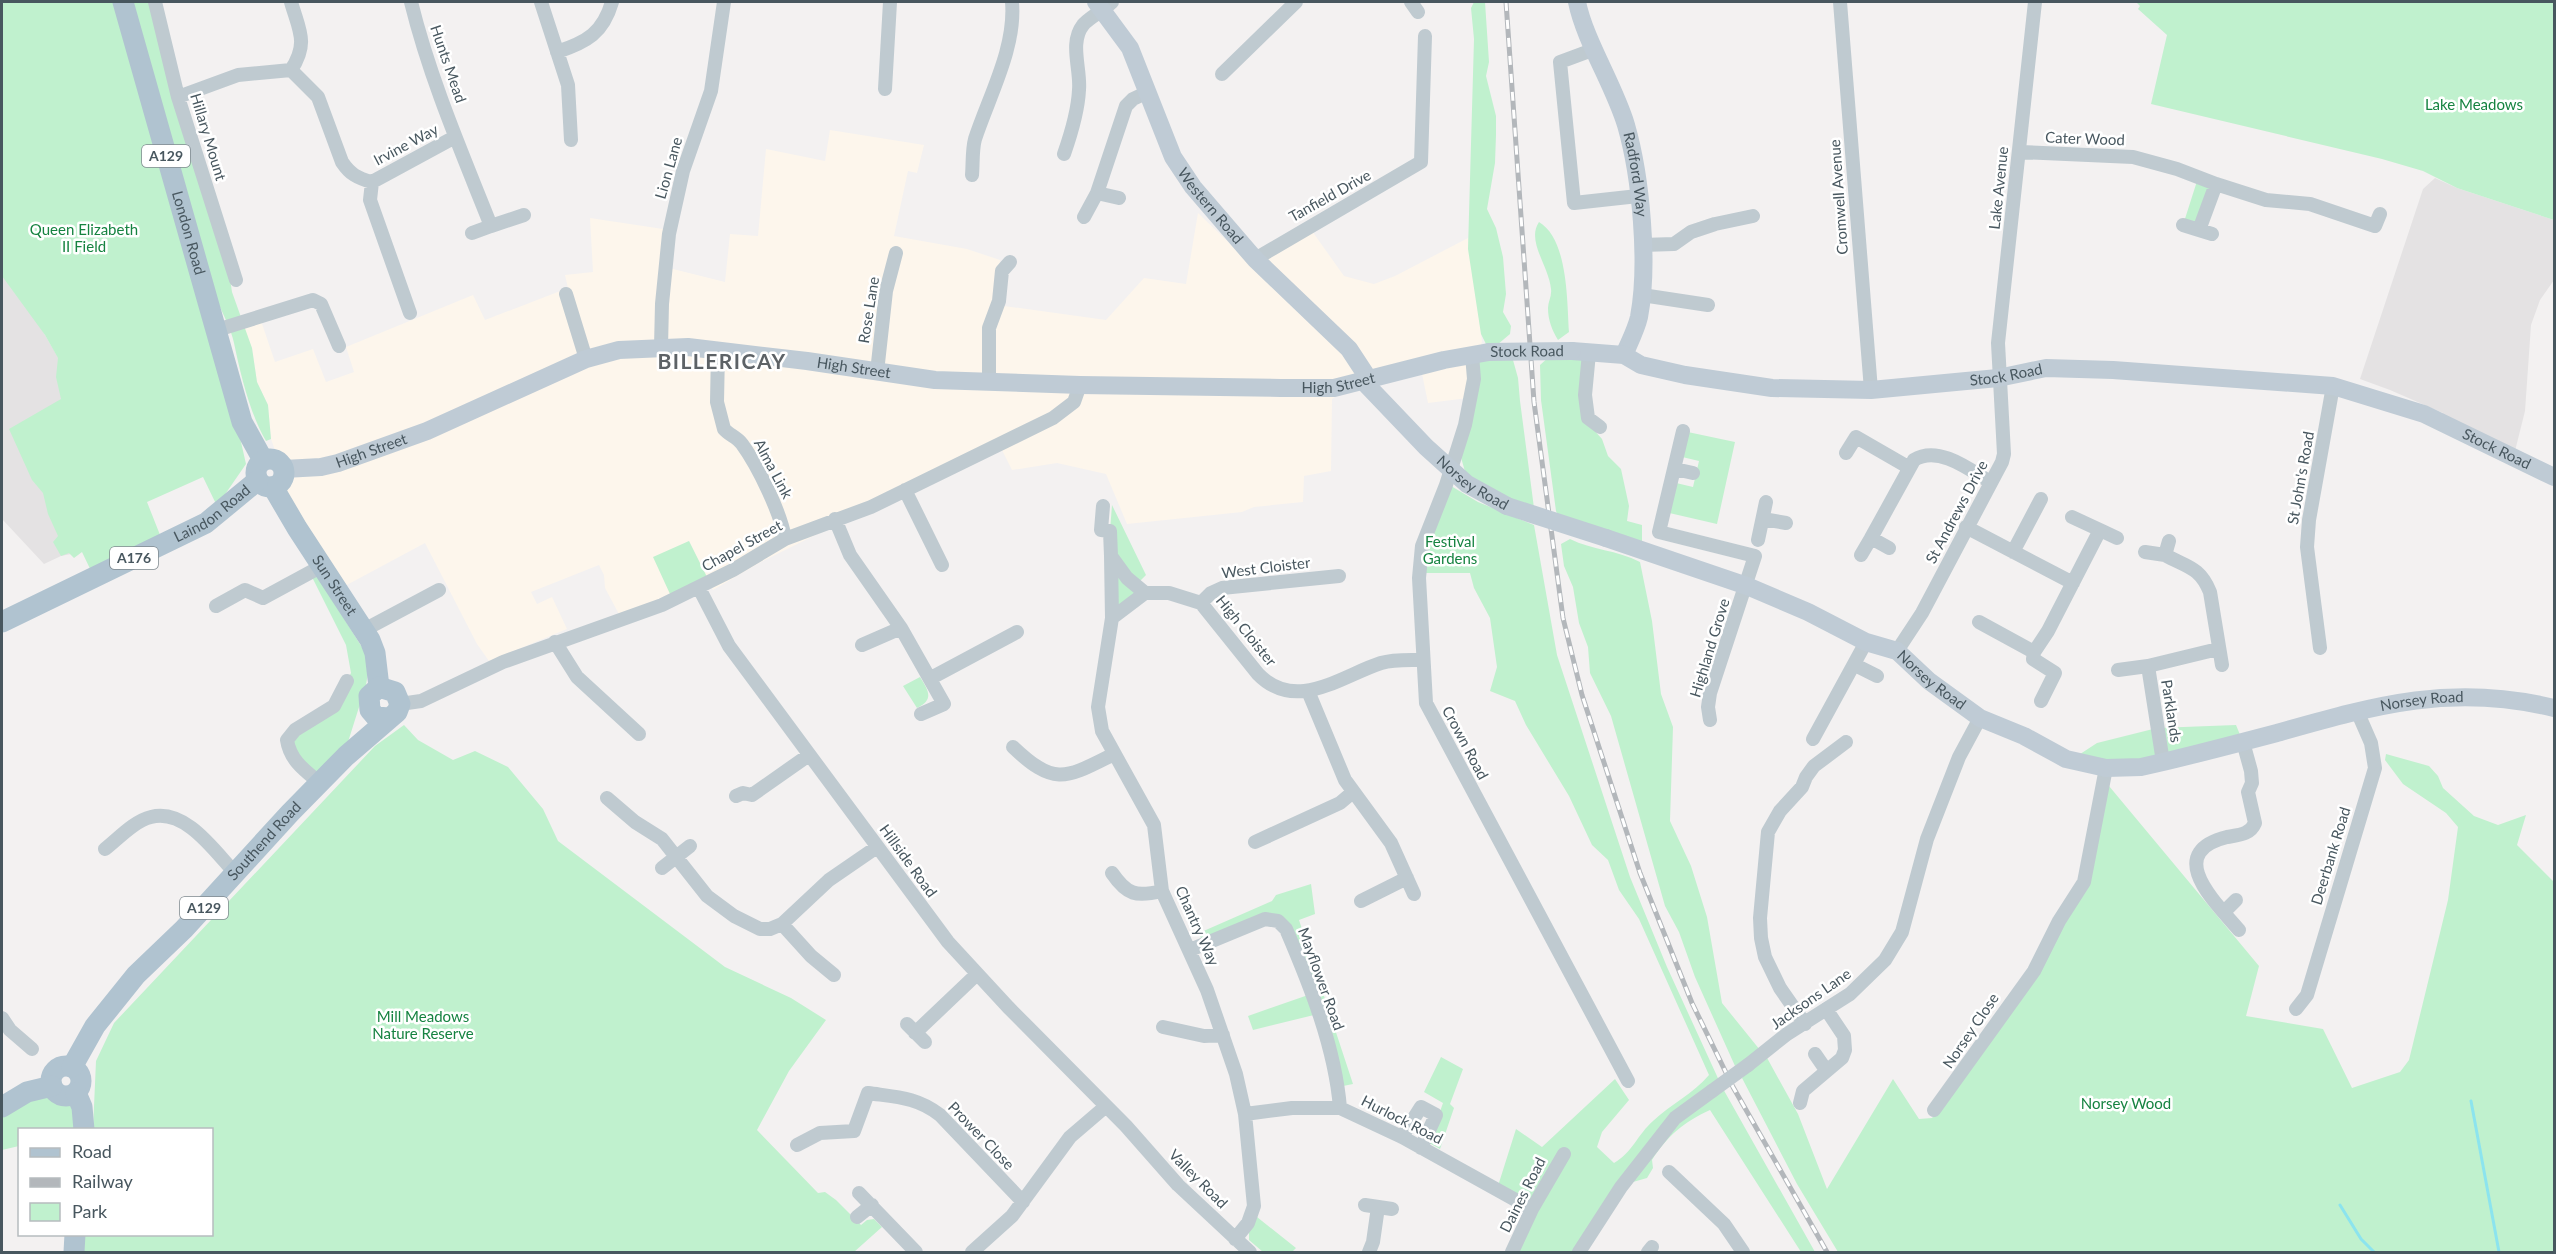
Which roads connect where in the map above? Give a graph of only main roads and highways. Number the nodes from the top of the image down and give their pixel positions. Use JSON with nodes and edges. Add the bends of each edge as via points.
{"nodes":[{"id":1,"x":123,"y":2,"type":"edge"},
{"id":2,"x":1577,"y":2,"type":"edge"},
{"id":3,"x":1104,"y":4,"type":"edge"},
{"id":4,"x":1624,"y":356,"type":"junction"},
{"id":5,"x":1444,"y":360,"type":"joint"},
{"id":6,"x":1365,"y":379,"type":"junction"},
{"id":7,"x":269,"y":474,"type":"junction"},
{"id":8,"x":2554,"y":477,"type":"edge"},
{"id":9,"x":2,"y":622,"type":"edge"},
{"id":10,"x":2554,"y":708,"type":"edge"},
{"id":11,"x":386,"y":711,"type":"joint"},
{"id":12,"x":72,"y":1067,"type":"junction"},
{"id":13,"x":52,"y":1086,"type":"junction"},
{"id":14,"x":76,"y":1093,"type":"junction"},
{"id":15,"x":2,"y":1107,"type":"edge"},
{"id":16,"x":84,"y":1128,"type":"edge"},
{"id":17,"x":75,"y":1236,"type":"edge"},
{"id":18,"x":74,"y":1252,"type":"edge"}],
"edges":[{"from":1,"to":7,"type":"main road","name":"London Road","number":"A129","via":[[242,422]]},
{"from":2,"to":4,"type":"main road","name":"Radford Way","via":[[1626,125],[1638,196],[1642,295],[1638,320]]},
{"from":3,"to":6,"type":"main road","name":"Western Road","via":[[1130,48],[1173,158],[1255,259],[1349,349]]},
{"from":4,"to":5,"type":"main road","name":"Stock Road","bridge":true,"via":[[1580,352],[1481,354]]},
{"from":4,"to":8,"type":"main road","name":"Stock Road","via":[[1641,365],[1685,375],[1772,388],[1871,390],[1998,378],[2046,368],[2333,386],[2424,414]]},
{"from":5,"to":6,"type":"main road","name":"High Street"},
{"from":6,"to":7,"type":"main road","name":"High Street","via":[[1334,388],[935,380],[718,351],[661,347],[619,350],[586,359],[402,440],[321,467]]},
{"from":6,"to":10,"type":"main road","name":"Norsey Road","bridge":true,"via":[[1467,484],[1506,506],[1747,586],[1866,642],[1897,651],[1929,681],[1980,718],[2066,759],[2106,768],[2141,766],[2386,703],[2488,697]]},
{"from":7,"to":9,"type":"main road","name":"Laindon Road","number":"A176","via":[[206,523]]},
{"from":7,"to":11,"type":"main road","name":"Sun Street","number":"A129","via":[[297,528],[364,630],[375,653],[379,687],[395,692]]},
{"from":11,"to":12,"type":"main road","name":"Southend Road","number":"A129","via":[[184,929],[136,975],[94,1026]]},
{"from":12,"to":13,"type":"main road","number":"A129","via":[[62,1066],[54,1072]]},
{"from":12,"to":14,"type":"main road","via":[[81,1079]]},
{"from":13,"to":14,"type":"main road","via":[[62,1096]]},
{"from":13,"to":15,"type":"main road","via":[[27,1092]]},
{"from":14,"to":16,"type":"main road"},
{"from":17,"to":18,"type":"main road"}]}
